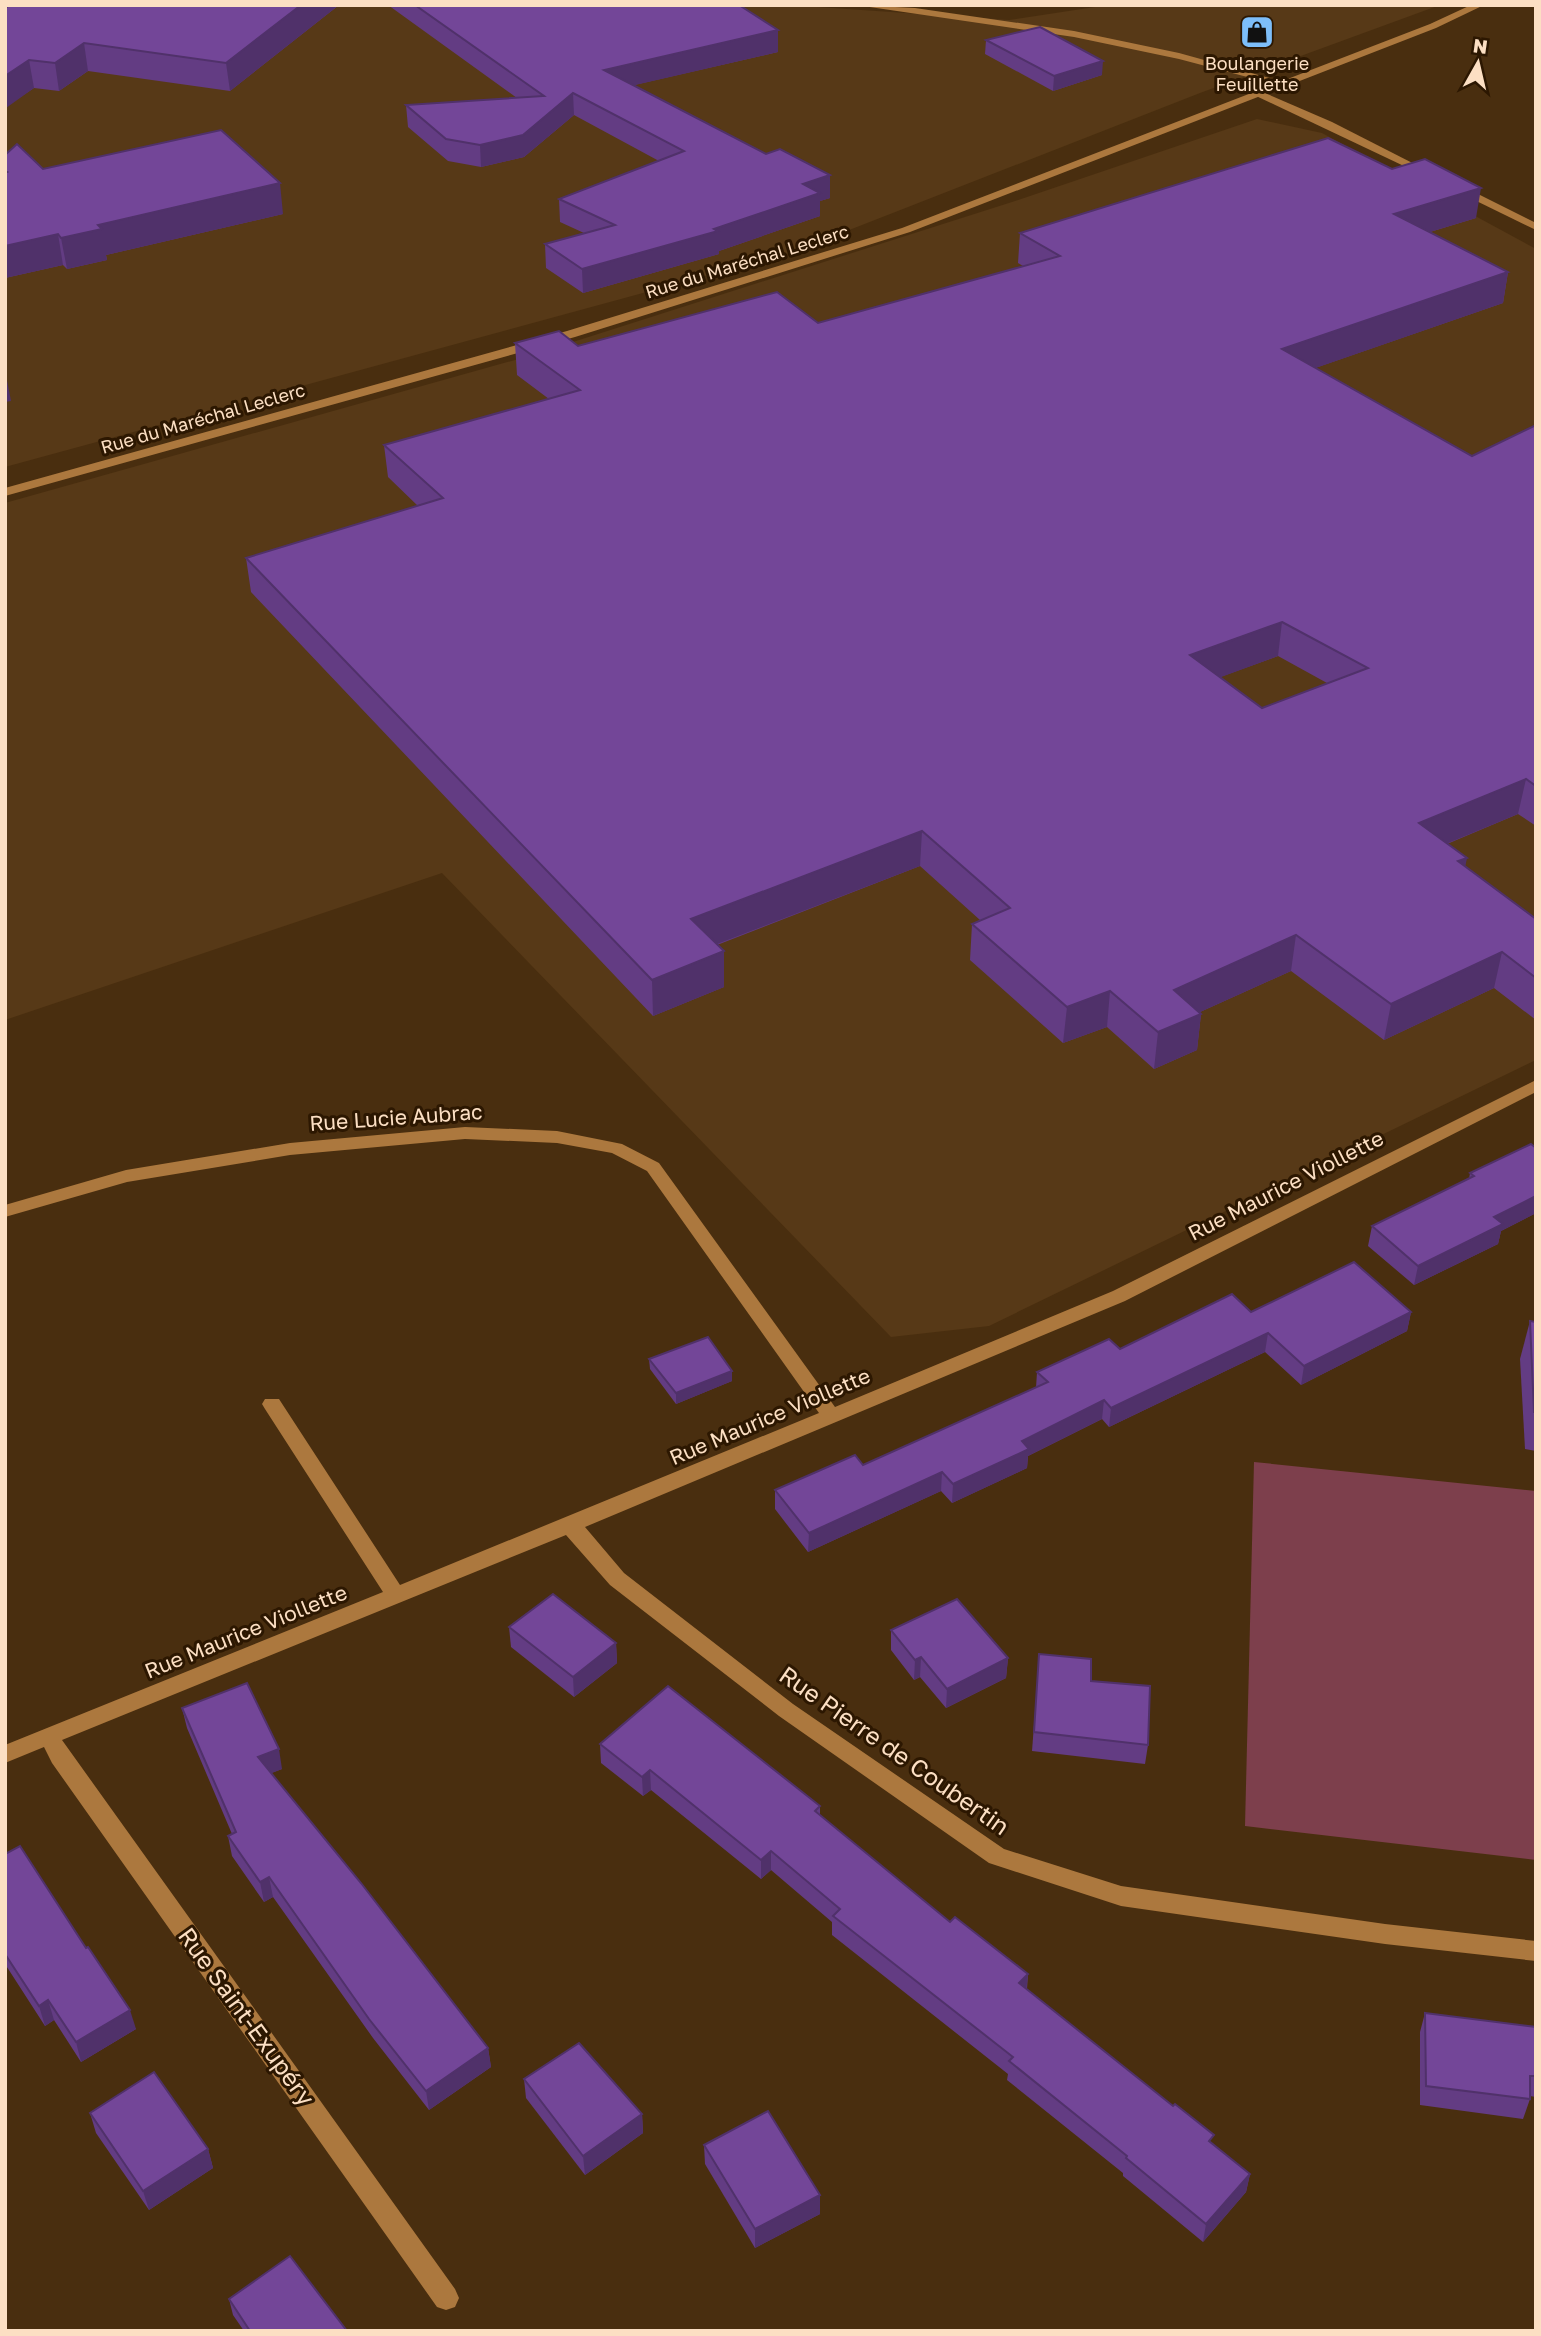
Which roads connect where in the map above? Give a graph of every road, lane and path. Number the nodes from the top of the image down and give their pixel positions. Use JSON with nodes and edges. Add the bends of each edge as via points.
{"nodes":[{"id":1,"x":861,"y":5,"type":"edge"},
{"id":2,"x":1479,"y":5,"type":"edge"},
{"id":3,"x":1282,"y":83,"type":"junction"},
{"id":4,"x":1258,"y":93,"type":"junction"},
{"id":5,"x":1442,"y":180,"type":"edge"},
{"id":6,"x":1454,"y":186,"type":"edge"},
{"id":7,"x":1536,"y":226,"type":"edge"},
{"id":8,"x":5,"y":492,"type":"edge"},
{"id":9,"x":1536,"y":1085,"type":"edge"},
{"id":10,"x":5,"y":1211,"type":"edge"},
{"id":11,"x":272,"y":1404,"type":"dead end"},
{"id":12,"x":831,"y":1416,"type":"junction"},
{"id":13,"x":568,"y":1526,"type":"junction"},
{"id":14,"x":396,"y":1596,"type":"junction"},
{"id":15,"x":49,"y":1735,"type":"junction"},
{"id":16,"x":5,"y":1754,"type":"edge"},
{"id":17,"x":1536,"y":1951,"type":"edge"},
{"id":18,"x":446,"y":2298,"type":"dead end"}],
"edges":[{"from":1,"to":3,"type":"street","via":[[1081,34]]},
{"from":2,"to":3,"type":"street","name":"Rue du Maréchal Leclerc"},
{"from":3,"to":4,"type":"street","name":"Rue du Maréchal Leclerc"},
{"from":4,"to":5,"type":"street"},
{"from":4,"to":8,"type":"street","name":"Rue du Maréchal Leclerc","via":[[906,230],[741,284]]},
{"from":6,"to":7,"type":"street"},
{"from":9,"to":12,"type":"street","name":"Rue Maurice Viollette","via":[[1119,1296]]},
{"from":10,"to":12,"type":"street","name":"Rue Lucie Aubrac","via":[[126,1176],[290,1149],[464,1133],[556,1137],[617,1148],[653,1167]]},
{"from":11,"to":14,"type":"street"},
{"from":12,"to":13,"type":"street","name":"Rue Maurice Viollette"},
{"from":13,"to":14,"type":"street","name":"Rue Maurice Viollette"},
{"from":13,"to":17,"type":"street","name":"Rue Pierre de Coubertin","via":[[617,1578],[786,1710],[997,1856],[1121,1896]]},
{"from":14,"to":15,"type":"street","name":"Rue Maurice Viollette"},
{"from":15,"to":16,"type":"street","name":"Rue Maurice Viollette"},
{"from":15,"to":18,"type":"street","name":"Rue Saint-Exupéry","via":[[60,1757]]}]}
